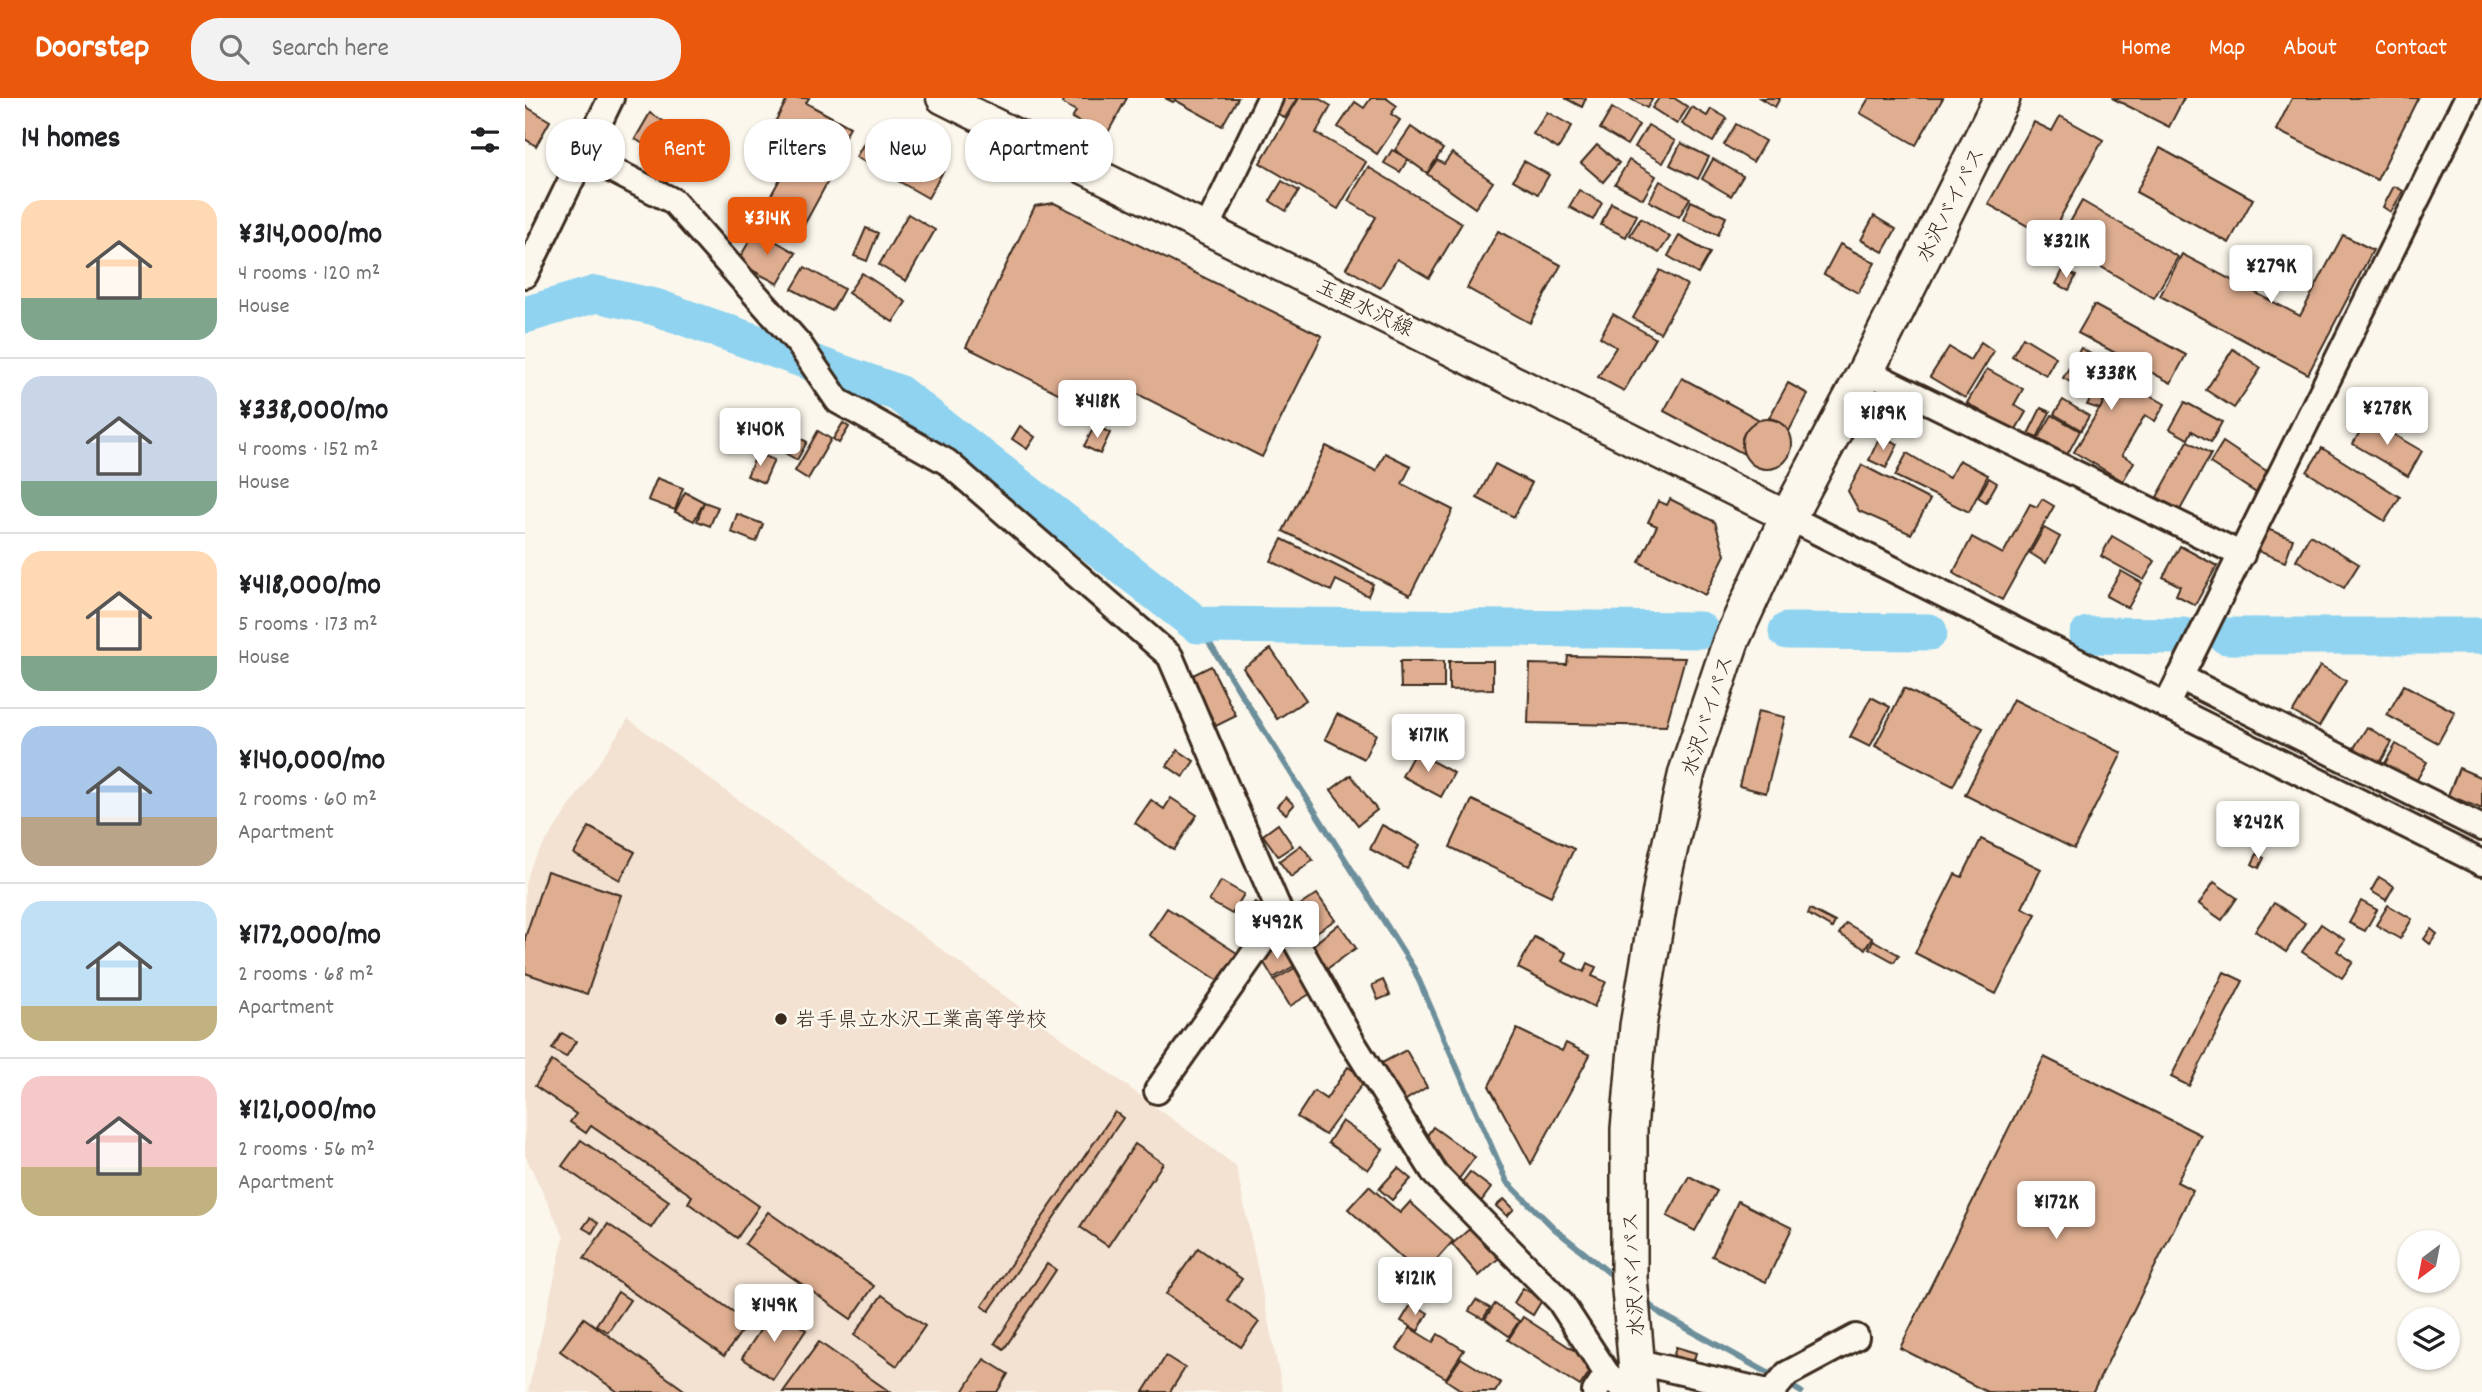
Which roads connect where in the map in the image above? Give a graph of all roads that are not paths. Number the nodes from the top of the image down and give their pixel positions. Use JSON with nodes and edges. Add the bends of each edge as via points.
{"nodes":[{"id":1,"x":611,"y":98,"type":"edge"},
{"id":2,"x":942,"y":98,"type":"edge"},
{"id":3,"x":1270,"y":98,"type":"edge"},
{"id":4,"x":2003,"y":98,"type":"edge"},
{"id":5,"x":2467,"y":98,"type":"edge"},
{"id":6,"x":602,"y":119,"type":"edge"},
{"id":7,"x":625,"y":176,"type":"edge"},
{"id":8,"x":572,"y":182,"type":"edge"},
{"id":9,"x":1206,"y":229,"type":"junction"},
{"id":10,"x":525,"y":275,"type":"edge"},
{"id":11,"x":1866,"y":371,"type":"junction"},
{"id":12,"x":1788,"y":517,"type":"junction"},
{"id":13,"x":2242,"y":555,"type":"junction"},
{"id":14,"x":2180,"y":677,"type":"junction"},
{"id":15,"x":2166,"y":706,"type":"junction"},
{"id":16,"x":2482,"y":828,"type":"edge"},
{"id":17,"x":2482,"y":863,"type":"edge"},
{"id":18,"x":1281,"y":915,"type":"junction"},
{"id":19,"x":1157,"y":1091,"type":"dead end"},
{"id":20,"x":1856,"y":1337,"type":"dead end"},
{"id":21,"x":1621,"y":1382,"type":"edge"},
{"id":22,"x":1770,"y":1392,"type":"edge"}],
"edges":[{"from":1,"to":6,"type":"street"},
{"from":2,"to":9,"type":"main road","name":"玉里水沢線"},
{"from":3,"to":9,"type":"street"},
{"from":4,"to":11,"type":"highway","name":"水沢バイパス"},
{"from":5,"to":13,"type":"street"},
{"from":7,"to":18,"type":"street","via":[[673,201],[799,344],[838,401],[947,462],[1170,656]]},
{"from":8,"to":10,"type":"street"},
{"from":9,"to":12,"type":"main road","name":"玉里水沢線"},
{"from":11,"to":12,"type":"highway","name":"水沢バイパス"},
{"from":11,"to":13,"type":"street"},
{"from":12,"to":15,"type":"street"},
{"from":12,"to":21,"type":"highway","name":"水沢バイパス","via":[[1731,641],[1687,772],[1651,951],[1637,1026],[1629,1129],[1629,1278]]},
{"from":13,"to":14,"type":"street"},
{"from":14,"to":15,"type":"street"},
{"from":14,"to":16,"type":"street"},
{"from":15,"to":17,"type":"street"},
{"from":18,"to":19,"type":"street"},
{"from":18,"to":21,"type":"street","via":[[1435,1174],[1559,1300]]},
{"from":20,"to":22,"type":"street","via":[[1787,1374]]},
{"from":21,"to":22,"type":"street"}]}
